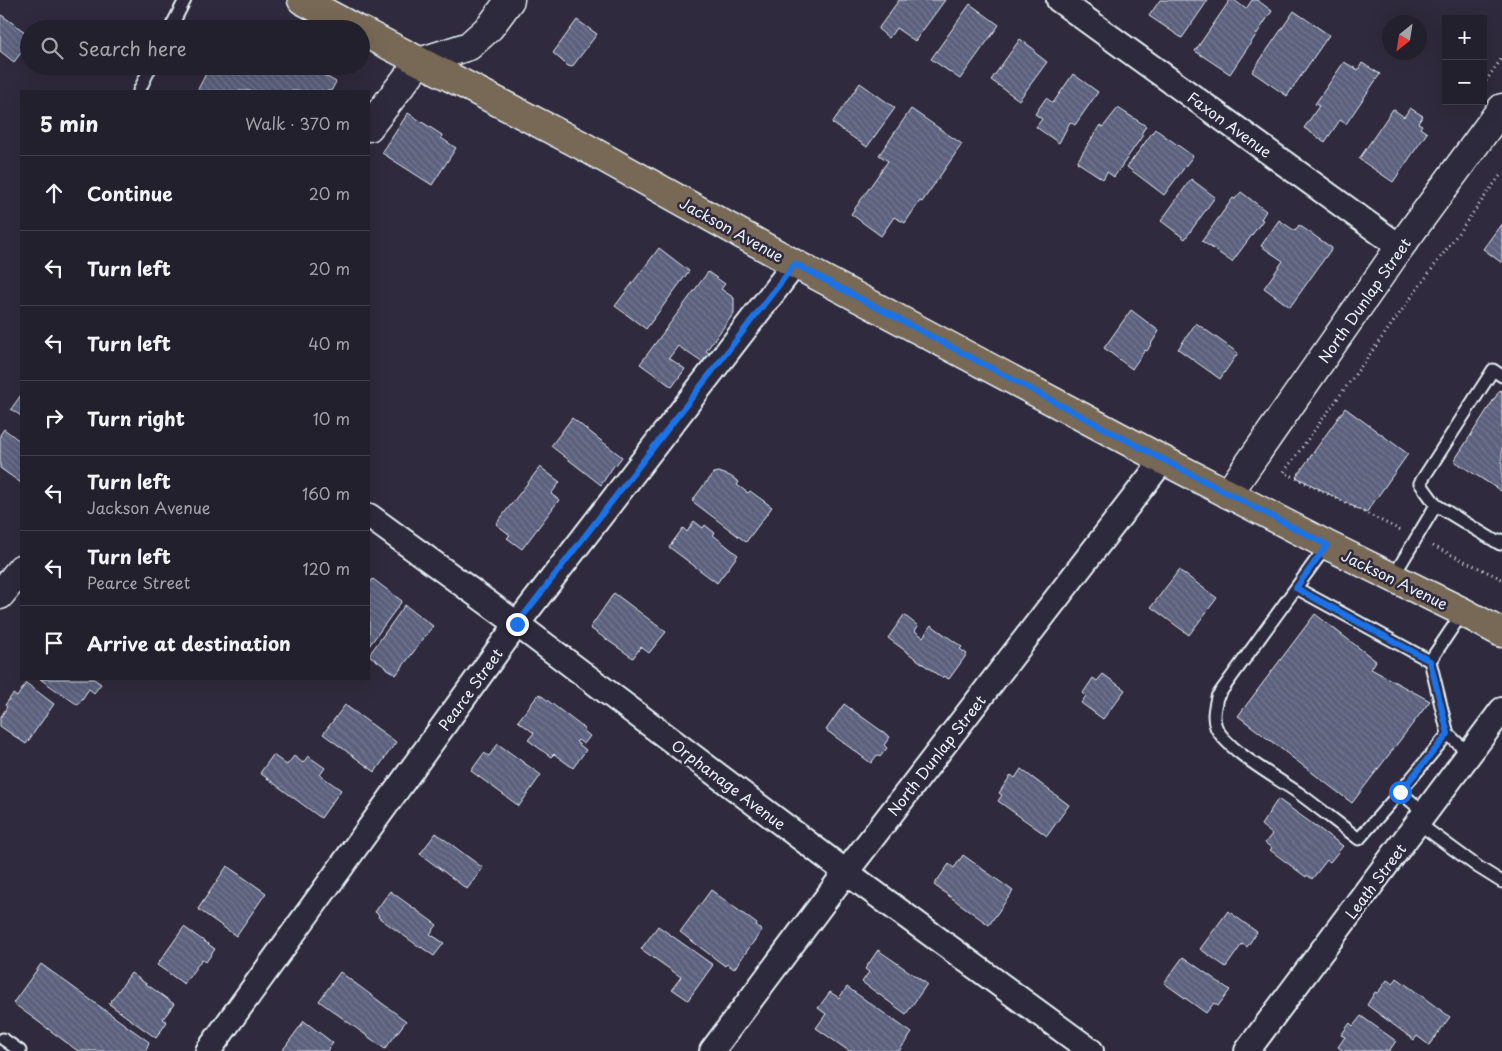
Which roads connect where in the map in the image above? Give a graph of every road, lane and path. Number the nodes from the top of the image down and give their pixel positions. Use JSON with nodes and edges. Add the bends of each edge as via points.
{"nodes":[{"id":1,"x":185,"y":0,"type":"edge"},
{"id":2,"x":302,"y":0,"type":"edge"},
{"id":3,"x":510,"y":0,"type":"edge"},
{"id":4,"x":1059,"y":0,"type":"edge"},
{"id":5,"x":175,"y":20,"type":"edge"},
{"id":6,"x":339,"y":20,"type":"edge"},
{"id":7,"x":370,"y":36,"type":"edge"},
{"id":8,"x":1502,"y":58,"type":"edge"},
{"id":9,"x":419,"y":62,"type":"junction"},
{"id":10,"x":147,"y":75,"type":"edge"},
{"id":11,"x":1487,"y":79,"type":"edge"},
{"id":12,"x":139,"y":90,"type":"edge"},
{"id":13,"x":1502,"y":108,"type":"edge"},
{"id":14,"x":370,"y":126,"type":"edge"},
{"id":15,"x":1502,"y":173,"type":"edge"},
{"id":16,"x":1400,"y":247,"type":"junction"},
{"id":17,"x":795,"y":264,"type":"junction"},
{"id":18,"x":1502,"y":376,"type":"edge"},
{"id":19,"x":1164,"y":460,"type":"junction"},
{"id":20,"x":1228,"y":494,"type":"junction"},
{"id":21,"x":1436,"y":504,"type":"junction"},
{"id":22,"x":370,"y":517,"type":"edge"},
{"id":23,"x":1416,"y":537,"type":"junction"},
{"id":24,"x":1502,"y":540,"type":"edge"},
{"id":25,"x":1327,"y":545,"type":"junction"},
{"id":26,"x":20,"y":570,"type":"edge"},
{"id":27,"x":1393,"y":577,"type":"junction"},
{"id":28,"x":1502,"y":580,"type":"edge"},
{"id":29,"x":1296,"y":588,"type":"junction"},
{"id":30,"x":0,"y":595,"type":"edge"},
{"id":31,"x":1463,"y":612,"type":"junction"},
{"id":32,"x":517,"y":624,"type":"junction"},
{"id":33,"x":1500,"y":629,"type":"edge"},
{"id":34,"x":1430,"y":661,"type":"junction"},
{"id":35,"x":1502,"y":710,"type":"edge"},
{"id":36,"x":1448,"y":734,"type":"junction"},
{"id":37,"x":1469,"y":754,"type":"junction"},
{"id":38,"x":1400,"y":792,"type":"junction"},
{"id":39,"x":1421,"y":818,"type":"junction"},
{"id":40,"x":846,"y":872,"type":"junction"},
{"id":41,"x":1502,"y":882,"type":"edge"},
{"id":42,"x":3,"y":1039,"type":"dead end"},
{"id":43,"x":20,"y":1051,"type":"edge"},
{"id":44,"x":208,"y":1051,"type":"edge"},
{"id":45,"x":712,"y":1051,"type":"edge"},
{"id":46,"x":1091,"y":1051,"type":"edge"},
{"id":47,"x":1247,"y":1051,"type":"edge"}],
"edges":[{"from":1,"to":5,"type":"lane"},
{"from":2,"to":6,"type":"main road"},
{"from":3,"to":9,"type":"street","via":[[490,27],[469,46]]},
{"from":4,"to":16,"type":"street","name":"Faxon Avenue"},
{"from":7,"to":9,"type":"main road","name":"Jackson Avenue"},
{"from":8,"to":11,"type":"path"},
{"from":9,"to":14,"type":"street"},
{"from":9,"to":17,"type":"main road","name":"Jackson Avenue","via":[[581,144]]},
{"from":10,"to":12,"type":"lane"},
{"from":13,"to":16,"type":"street","name":"North Dunlap Street"},
{"from":15,"to":23,"type":"path","via":[[1284,472]]},
{"from":16,"to":20,"type":"street","name":"North Dunlap Street"},
{"from":17,"to":19,"type":"main road","name":"Jackson Avenue"},
{"from":17,"to":32,"type":"street","name":"Pearce Street"},
{"from":18,"to":21,"type":"lane","via":[[1493,370],[1420,483]]},
{"from":19,"to":20,"type":"main road","name":"Jackson Avenue"},
{"from":19,"to":40,"type":"street","name":"North Dunlap Street"},
{"from":20,"to":25,"type":"main road","name":"Jackson Avenue"},
{"from":21,"to":23,"type":"lane"},
{"from":21,"to":24,"type":"lane","via":[[1500,544]]},
{"from":22,"to":32,"type":"street","name":"Orphanage Avenue"},
{"from":23,"to":27,"type":"lane"},
{"from":23,"to":28,"type":"path"},
{"from":25,"to":27,"type":"main road","name":"Jackson Avenue"},
{"from":25,"to":29,"type":"lane"},
{"from":26,"to":30,"type":"street"},
{"from":27,"to":31,"type":"main road","name":"Jackson Avenue"},
{"from":29,"to":34,"type":"lane"},
{"from":29,"to":38,"type":"lane","via":[[1217,697],[1213,714],[1216,727],[1226,742],[1359,838]]},
{"from":31,"to":33,"type":"main road","name":"Jackson Avenue"},
{"from":31,"to":34,"type":"lane"},
{"from":32,"to":40,"type":"street","name":"Orphanage Avenue"},
{"from":32,"to":44,"type":"street","name":"Pearce Street"},
{"from":34,"to":36,"type":"lane"},
{"from":35,"to":37,"type":"street","name":"Leath Street"},
{"from":36,"to":37,"type":"lane"},
{"from":36,"to":38,"type":"lane"},
{"from":37,"to":39,"type":"street","name":"Leath Street"},
{"from":38,"to":39,"type":"lane"},
{"from":39,"to":41,"type":"lane","via":[[1478,867]]},
{"from":39,"to":47,"type":"street","name":"Leath Street"},
{"from":40,"to":45,"type":"street","name":"North Dunlap Street"},
{"from":40,"to":46,"type":"street","name":"Orphanage Avenue"},
{"from":42,"to":43,"type":"lane"}]}
